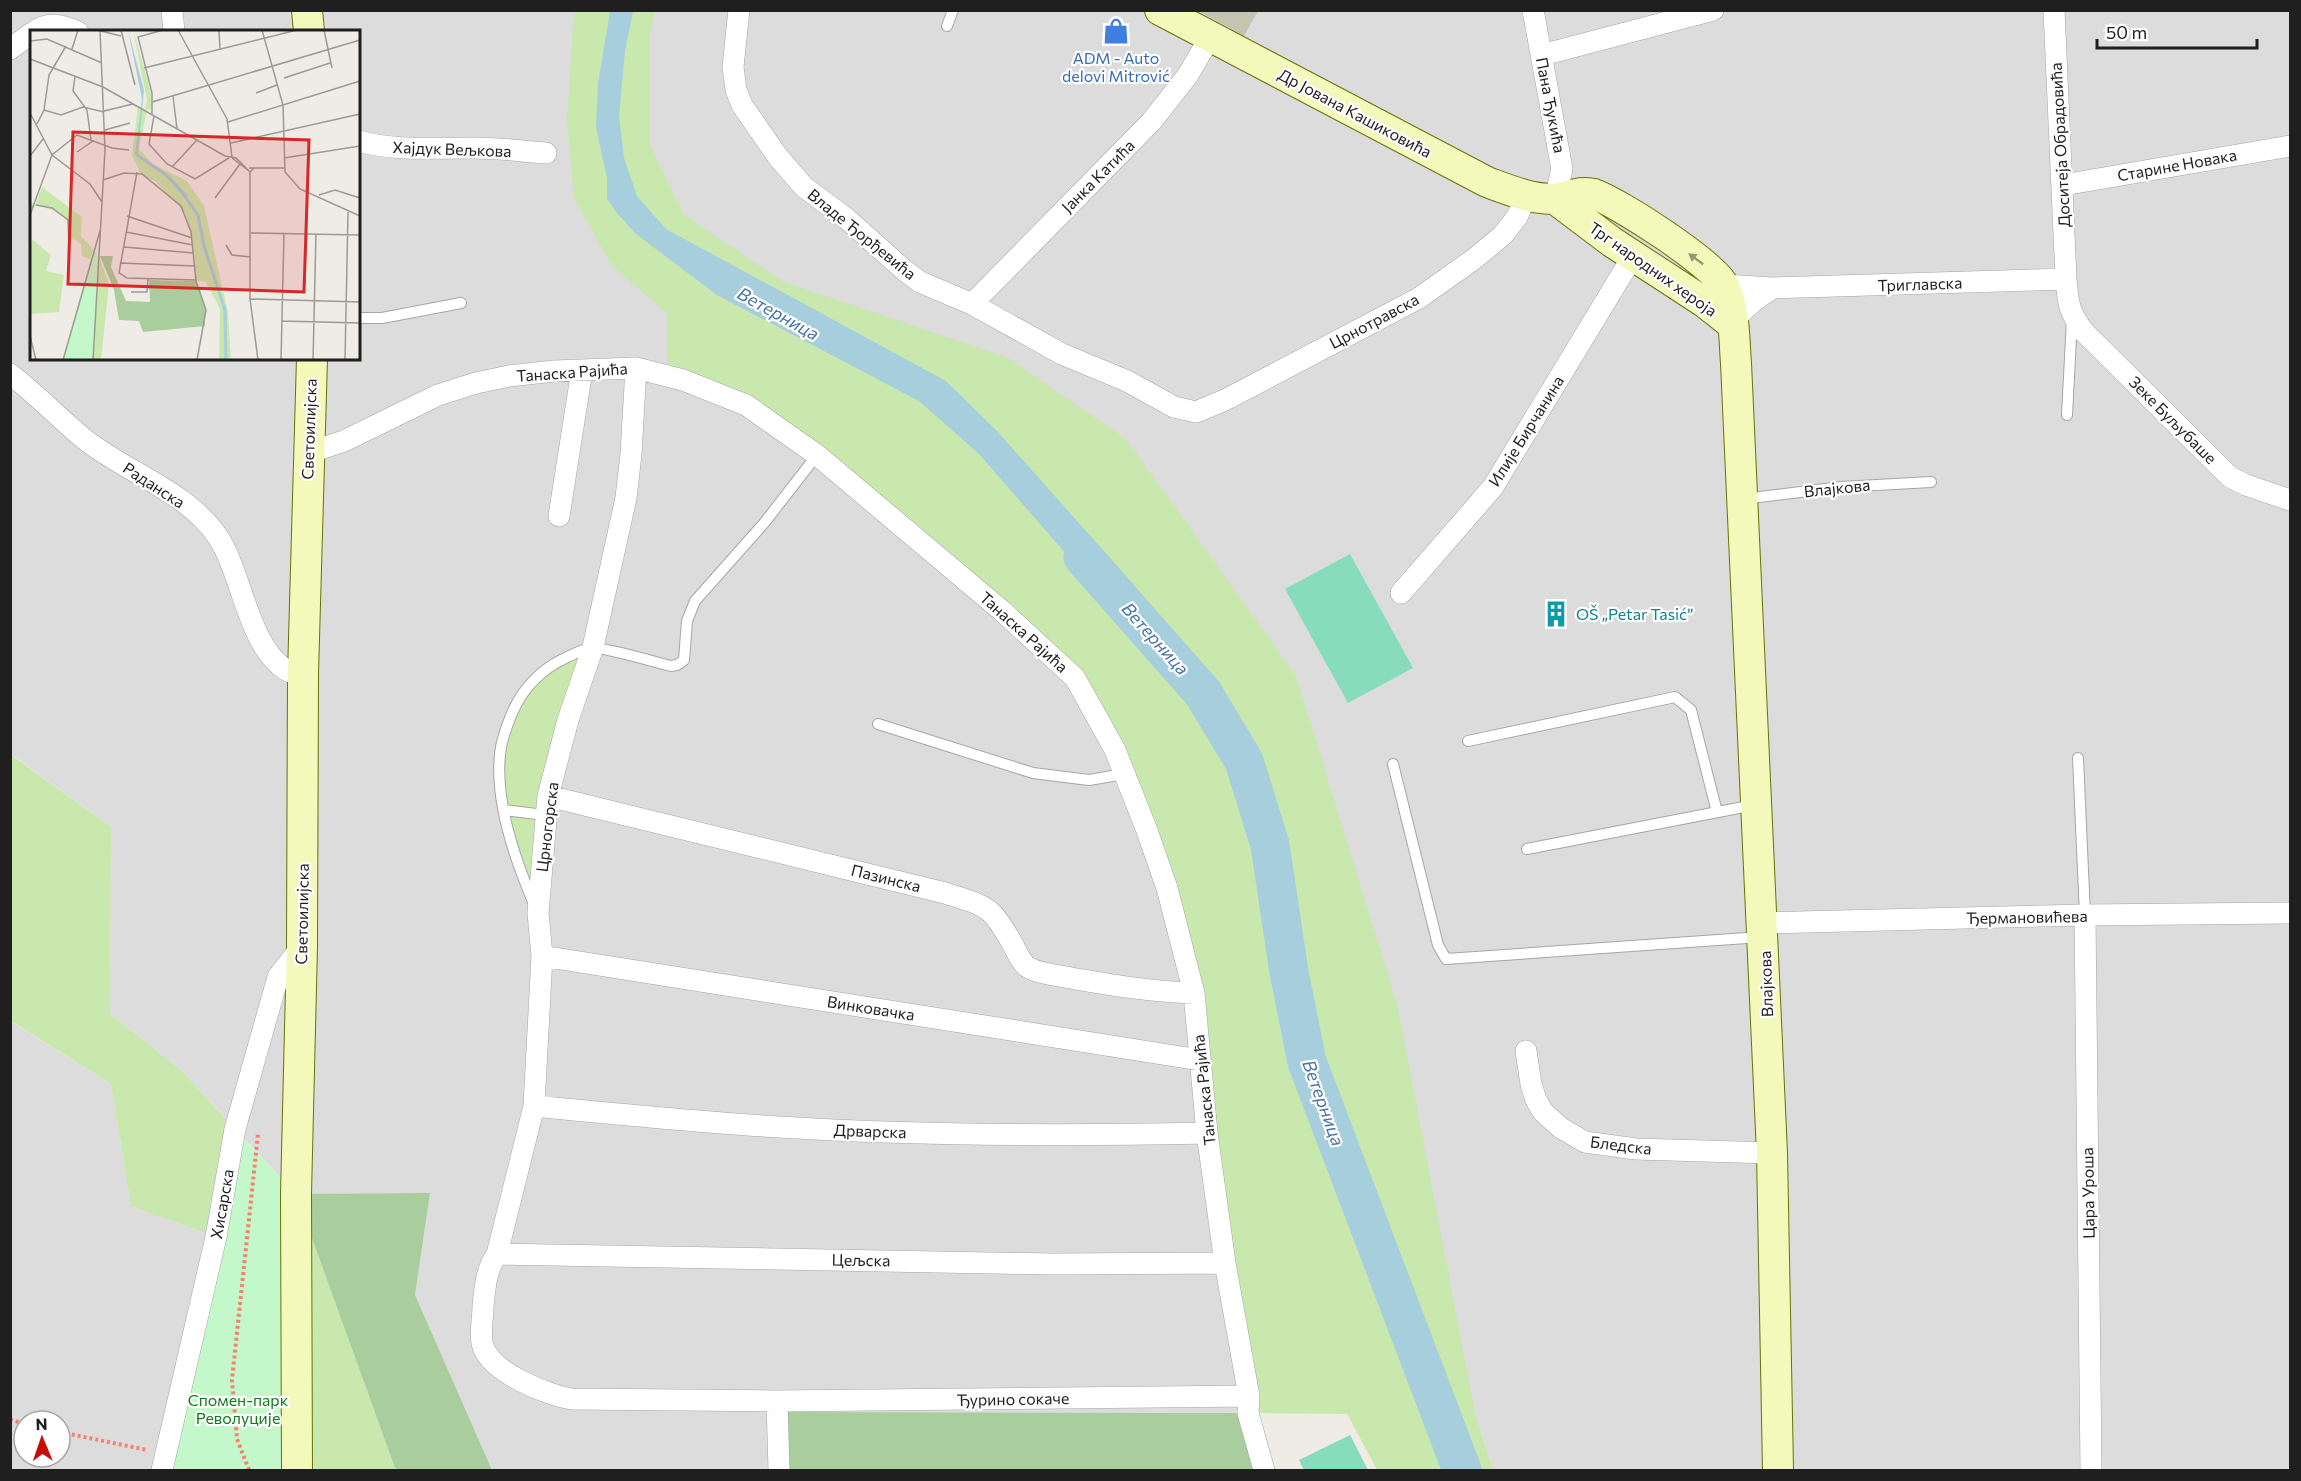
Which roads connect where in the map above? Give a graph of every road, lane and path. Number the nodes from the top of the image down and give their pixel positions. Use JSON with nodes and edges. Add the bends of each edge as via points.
{"nodes":[{"id":1,"x":172,"y":10,"type":"edge"},
{"id":2,"x":307,"y":10,"type":"edge"},
{"id":3,"x":739,"y":10,"type":"edge"},
{"id":4,"x":953,"y":10,"type":"edge"},
{"id":5,"x":1160,"y":10,"type":"edge"},
{"id":6,"x":1533,"y":10,"type":"edge"},
{"id":7,"x":1713,"y":10,"type":"edge"},
{"id":8,"x":2054,"y":10,"type":"edge"},
{"id":9,"x":947,"y":26,"type":"dead end"},
{"id":10,"x":35,"y":30,"type":"edge"},
{"id":11,"x":73,"y":30,"type":"edge"},
{"id":12,"x":174,"y":30,"type":"edge"},
{"id":13,"x":309,"y":30,"type":"edge"},
{"id":14,"x":30,"y":34,"type":"edge"},
{"id":15,"x":1210,"y":37,"type":"junction"},
{"id":16,"x":10,"y":49,"type":"edge"},
{"id":17,"x":1542,"y":56,"type":"junction"},
{"id":18,"x":360,"y":142,"type":"edge"},
{"id":19,"x":2290,"y":146,"type":"edge"},
{"id":20,"x":546,"y":153,"type":"dead end"},
{"id":21,"x":2062,"y":185,"type":"junction"},
{"id":22,"x":1526,"y":196,"type":"junction"},
{"id":23,"x":1555,"y":199,"type":"junction"},
{"id":24,"x":1633,"y":256,"type":"junction"},
{"id":25,"x":2066,"y":279,"type":"junction"},
{"id":26,"x":1724,"y":285,"type":"junction"},
{"id":27,"x":1773,"y":288,"type":"junction"},
{"id":28,"x":461,"y":303,"type":"dead end"},
{"id":29,"x":972,"y":304,"type":"junction"},
{"id":30,"x":2072,"y":316,"type":"junction"},
{"id":31,"x":360,"y":318,"type":"edge"},
{"id":32,"x":1732,"y":324,"type":"junction"},
{"id":33,"x":312,"y":360,"type":"edge"},
{"id":34,"x":636,"y":368,"type":"junction"},
{"id":35,"x":582,"y":370,"type":"junction"},
{"id":36,"x":10,"y":374,"type":"edge"},
{"id":37,"x":1196,"y":412,"type":"joint"},
{"id":38,"x":2067,"y":415,"type":"dead end"},
{"id":39,"x":308,"y":453,"type":"junction"},
{"id":40,"x":817,"y":455,"type":"junction"},
{"id":41,"x":1931,"y":482,"type":"dead end"},
{"id":42,"x":1743,"y":499,"type":"junction"},
{"id":43,"x":2290,"y":500,"type":"edge"},
{"id":44,"x":559,"y":516,"type":"dead end"},
{"id":45,"x":1401,"y":593,"type":"dead end"},
{"id":46,"x":593,"y":647,"type":"junction"},
{"id":47,"x":303,"y":674,"type":"junction"},
{"id":48,"x":878,"y":724,"type":"dead end"},
{"id":49,"x":1468,"y":741,"type":"dead end"},
{"id":50,"x":2078,"y":758,"type":"dead end"},
{"id":51,"x":1393,"y":764,"type":"dead end"},
{"id":52,"x":1124,"y":774,"type":"junction"},
{"id":53,"x":1757,"y":804,"type":"junction"},
{"id":54,"x":547,"y":805,"type":"junction"},
{"id":55,"x":504,"y":810,"type":"junction"},
{"id":56,"x":1717,"y":812,"type":"junction"},
{"id":57,"x":1527,"y":849,"type":"dead end"},
{"id":58,"x":538,"y":913,"type":"junction"},
{"id":59,"x":2290,"y":913,"type":"edge"},
{"id":60,"x":2085,"y":915,"type":"junction"},
{"id":61,"x":1763,"y":930,"type":"junction"},
{"id":62,"x":302,"y":946,"type":"junction"},
{"id":63,"x":542,"y":956,"type":"junction"},
{"id":64,"x":1194,"y":993,"type":"junction"},
{"id":65,"x":1526,"y":1051,"type":"dead end"},
{"id":66,"x":1200,"y":1059,"type":"junction"},
{"id":67,"x":534,"y":1106,"type":"junction"},
{"id":68,"x":258,"y":1128,"type":"dead end"},
{"id":69,"x":1207,"y":1133,"type":"junction"},
{"id":70,"x":1772,"y":1152,"type":"junction"},
{"id":71,"x":498,"y":1254,"type":"junction"},
{"id":72,"x":1225,"y":1263,"type":"junction"},
{"id":73,"x":1249,"y":1396,"type":"junction"},
{"id":74,"x":777,"y":1401,"type":"junction"},
{"id":75,"x":72,"y":1435,"type":"edge"},
{"id":76,"x":164,"y":1462,"type":"edge"},
{"id":77,"x":249,"y":1470,"type":"edge"},
{"id":78,"x":297,"y":1470,"type":"edge"},
{"id":79,"x":779,"y":1470,"type":"edge"},
{"id":80,"x":1264,"y":1470,"type":"edge"},
{"id":81,"x":1778,"y":1470,"type":"edge"},
{"id":82,"x":2091,"y":1470,"type":"edge"}],
"edges":[{"from":1,"to":12,"type":"street"},
{"from":2,"to":13,"type":"street"},
{"from":3,"to":29,"type":"street","name":"Владе Ђорђевића","via":[[733,67],[736,90],[778,157],[804,187],[904,270],[920,282]]},
{"from":4,"to":9,"type":"lane"},
{"from":5,"to":15,"type":"street","name":"Др Јована Кашиковића"},
{"from":6,"to":17,"type":"street","name":"Пана Ђукића"},
{"from":7,"to":17,"type":"street"},
{"from":8,"to":21,"type":"street","name":"Доситеја Обрадовића"},
{"from":10,"to":11,"type":"street","via":[[51,24]]},
{"from":14,"to":16,"type":"street"},
{"from":15,"to":22,"type":"street","name":"Др Јована Кашиковића","via":[[1467,172]]},
{"from":15,"to":29,"type":"street","name":"Јанка Катића","via":[[1188,75],[1151,122]]},
{"from":17,"to":23,"type":"street","name":"Пана Ђукића","via":[[1563,170]]},
{"from":18,"to":20,"type":"street","name":"Хајдук Вељкова","via":[[407,150],[467,148]]},
{"from":19,"to":21,"type":"street","name":"Старине Новака"},
{"from":21,"to":25,"type":"street","name":"Доситеја Обрадовића"},
{"from":22,"to":23,"type":"street","name":"Др Јована Кашиковића"},
{"from":22,"to":37,"type":"street","name":"Црнотравска","via":[[1517,217],[1503,234],[1419,298]]},
{"from":23,"to":24,"type":"street","name":"Трг народних хероја"},
{"from":26,"to":23,"type":"street","name":"Трг народних хероја","one_way":true,"via":[[1715,273],[1674,243],[1593,194]]},
{"from":24,"to":32,"type":"street","name":"Трг народних хероја"},
{"from":24,"to":45,"type":"street","name":"Илије Бирчанина","via":[[1493,487]]},
{"from":25,"to":27,"type":"street","name":"Триглавска"},
{"from":25,"to":30,"type":"street","name":"Зеке Буљубаше"},
{"from":26,"to":27,"type":"street","name":"Триглавска"},
{"from":26,"to":32,"type":"street","name":"Трг народних хероја"},
{"from":27,"to":32,"type":"street","via":[[1740,312]]},
{"from":28,"to":31,"type":"lane","via":[[382,318]]},
{"from":29,"to":37,"type":"street","name":"Владе Ђорђевића","via":[[1062,354],[1174,406]]},
{"from":30,"to":38,"type":"lane","name":"Зеке Буљубаше"},
{"from":30,"to":43,"type":"street","name":"Зеке Буљубаше","via":[[2230,477]]},
{"from":32,"to":42,"type":"street","name":"Влајкова"},
{"from":33,"to":39,"type":"street","name":"Светоилијска"},
{"from":34,"to":35,"type":"street","name":"Танаска Рајића"},
{"from":34,"to":40,"type":"street","name":"Танаска Рајића","via":[[683,380],[746,405]]},
{"from":34,"to":46,"type":"street","name":"Црногорска","via":[[626,498]]},
{"from":35,"to":39,"type":"street","name":"Танаска Рајића","via":[[476,383],[438,395],[344,441]]},
{"from":35,"to":44,"type":"street"},
{"from":36,"to":47,"type":"street","name":"Раданска","via":[[83,438],[181,500],[213,531],[224,547],[253,623],[272,658],[287,672]]},
{"from":39,"to":47,"type":"street","name":"Светоилијска"},
{"from":40,"to":46,"type":"lane","via":[[765,522],[695,601],[687,621],[684,660],[671,666]]},
{"from":40,"to":52,"type":"street","name":"Танаска Рајића","via":[[1001,610],[1075,678]]},
{"from":41,"to":42,"type":"lane","name":"Влајкова","via":[[1841,487]]},
{"from":42,"to":53,"type":"street","name":"Влајкова"},
{"from":46,"to":54,"type":"street","name":"Црногорска","via":[[568,720]]},
{"from":46,"to":55,"type":"lane","via":[[540,673],[520,695],[500,754]]},
{"from":47,"to":62,"type":"street","name":"Светоилијска"},
{"from":48,"to":52,"type":"lane","via":[[1033,772],[1089,780]]},
{"from":49,"to":56,"type":"lane","via":[[1675,697],[1690,710]]},
{"from":50,"to":60,"type":"lane"},
{"from":51,"to":61,"type":"lane","via":[[1438,945],[1446,959]]},
{"from":52,"to":64,"type":"street","name":"Танаска Рајића","via":[[1167,888]]},
{"from":53,"to":56,"type":"lane"},
{"from":53,"to":61,"type":"street","name":"Влајкова"},
{"from":54,"to":55,"type":"lane"},
{"from":54,"to":58,"type":"street","name":"Црногорска"},
{"from":54,"to":64,"type":"street","name":"Пазинска","via":[[945,893],[987,908],[997,916],[1028,968],[1124,987]]},
{"from":55,"to":58,"type":"lane","via":[[521,874]]},
{"from":56,"to":57,"type":"lane"},
{"from":58,"to":63,"type":"street","name":"Црногорска"},
{"from":59,"to":60,"type":"street","name":"Ђермановићева"},
{"from":60,"to":61,"type":"street","name":"Ђермановићева"},
{"from":60,"to":82,"type":"street","name":"Цара Уроша"},
{"from":61,"to":70,"type":"street","name":"Влајкова"},
{"from":62,"to":76,"type":"street","name":"Хисарска","via":[[278,977],[235,1129],[216,1236]]},
{"from":62,"to":78,"type":"street","name":"Светоилијска","via":[[296,1194]]},
{"from":63,"to":66,"type":"street","name":"Винковачка"},
{"from":63,"to":67,"type":"street","name":"Црногорска"},
{"from":64,"to":66,"type":"street","name":"Танаска Рајића"},
{"from":65,"to":70,"type":"street","name":"Бледска","via":[[1531,1084],[1543,1112],[1560,1128],[1585,1142],[1636,1149]]},
{"from":66,"to":69,"type":"street","name":"Танаска Рајића"},
{"from":67,"to":69,"type":"street","name":"Дрварска","via":[[691,1121],[889,1132],[1055,1136]]},
{"from":67,"to":71,"type":"street","name":"Црногорска"},
{"from":68,"to":77,"type":"path","via":[[232,1380],[237,1439]]},
{"from":69,"to":72,"type":"street","name":"Танаска Рајића"},
{"from":70,"to":81,"type":"street","name":"Влајкова"},
{"from":71,"to":72,"type":"street","name":"Цељска","via":[[1052,1264]]},
{"from":71,"to":74,"type":"street","name":"Ђурино сокаче","via":[[488,1267],[483,1344],[489,1357],[535,1389],[572,1399]]},
{"from":72,"to":73,"type":"street","name":"Танаска Рајића"},
{"from":73,"to":74,"type":"street","name":"Ђурино сокаче"},
{"from":73,"to":80,"type":"street","name":"Танаска Рајића","via":[[1248,1413]]},
{"from":74,"to":79,"type":"street"},
{"from":75,"to":76,"type":"path"}]}
